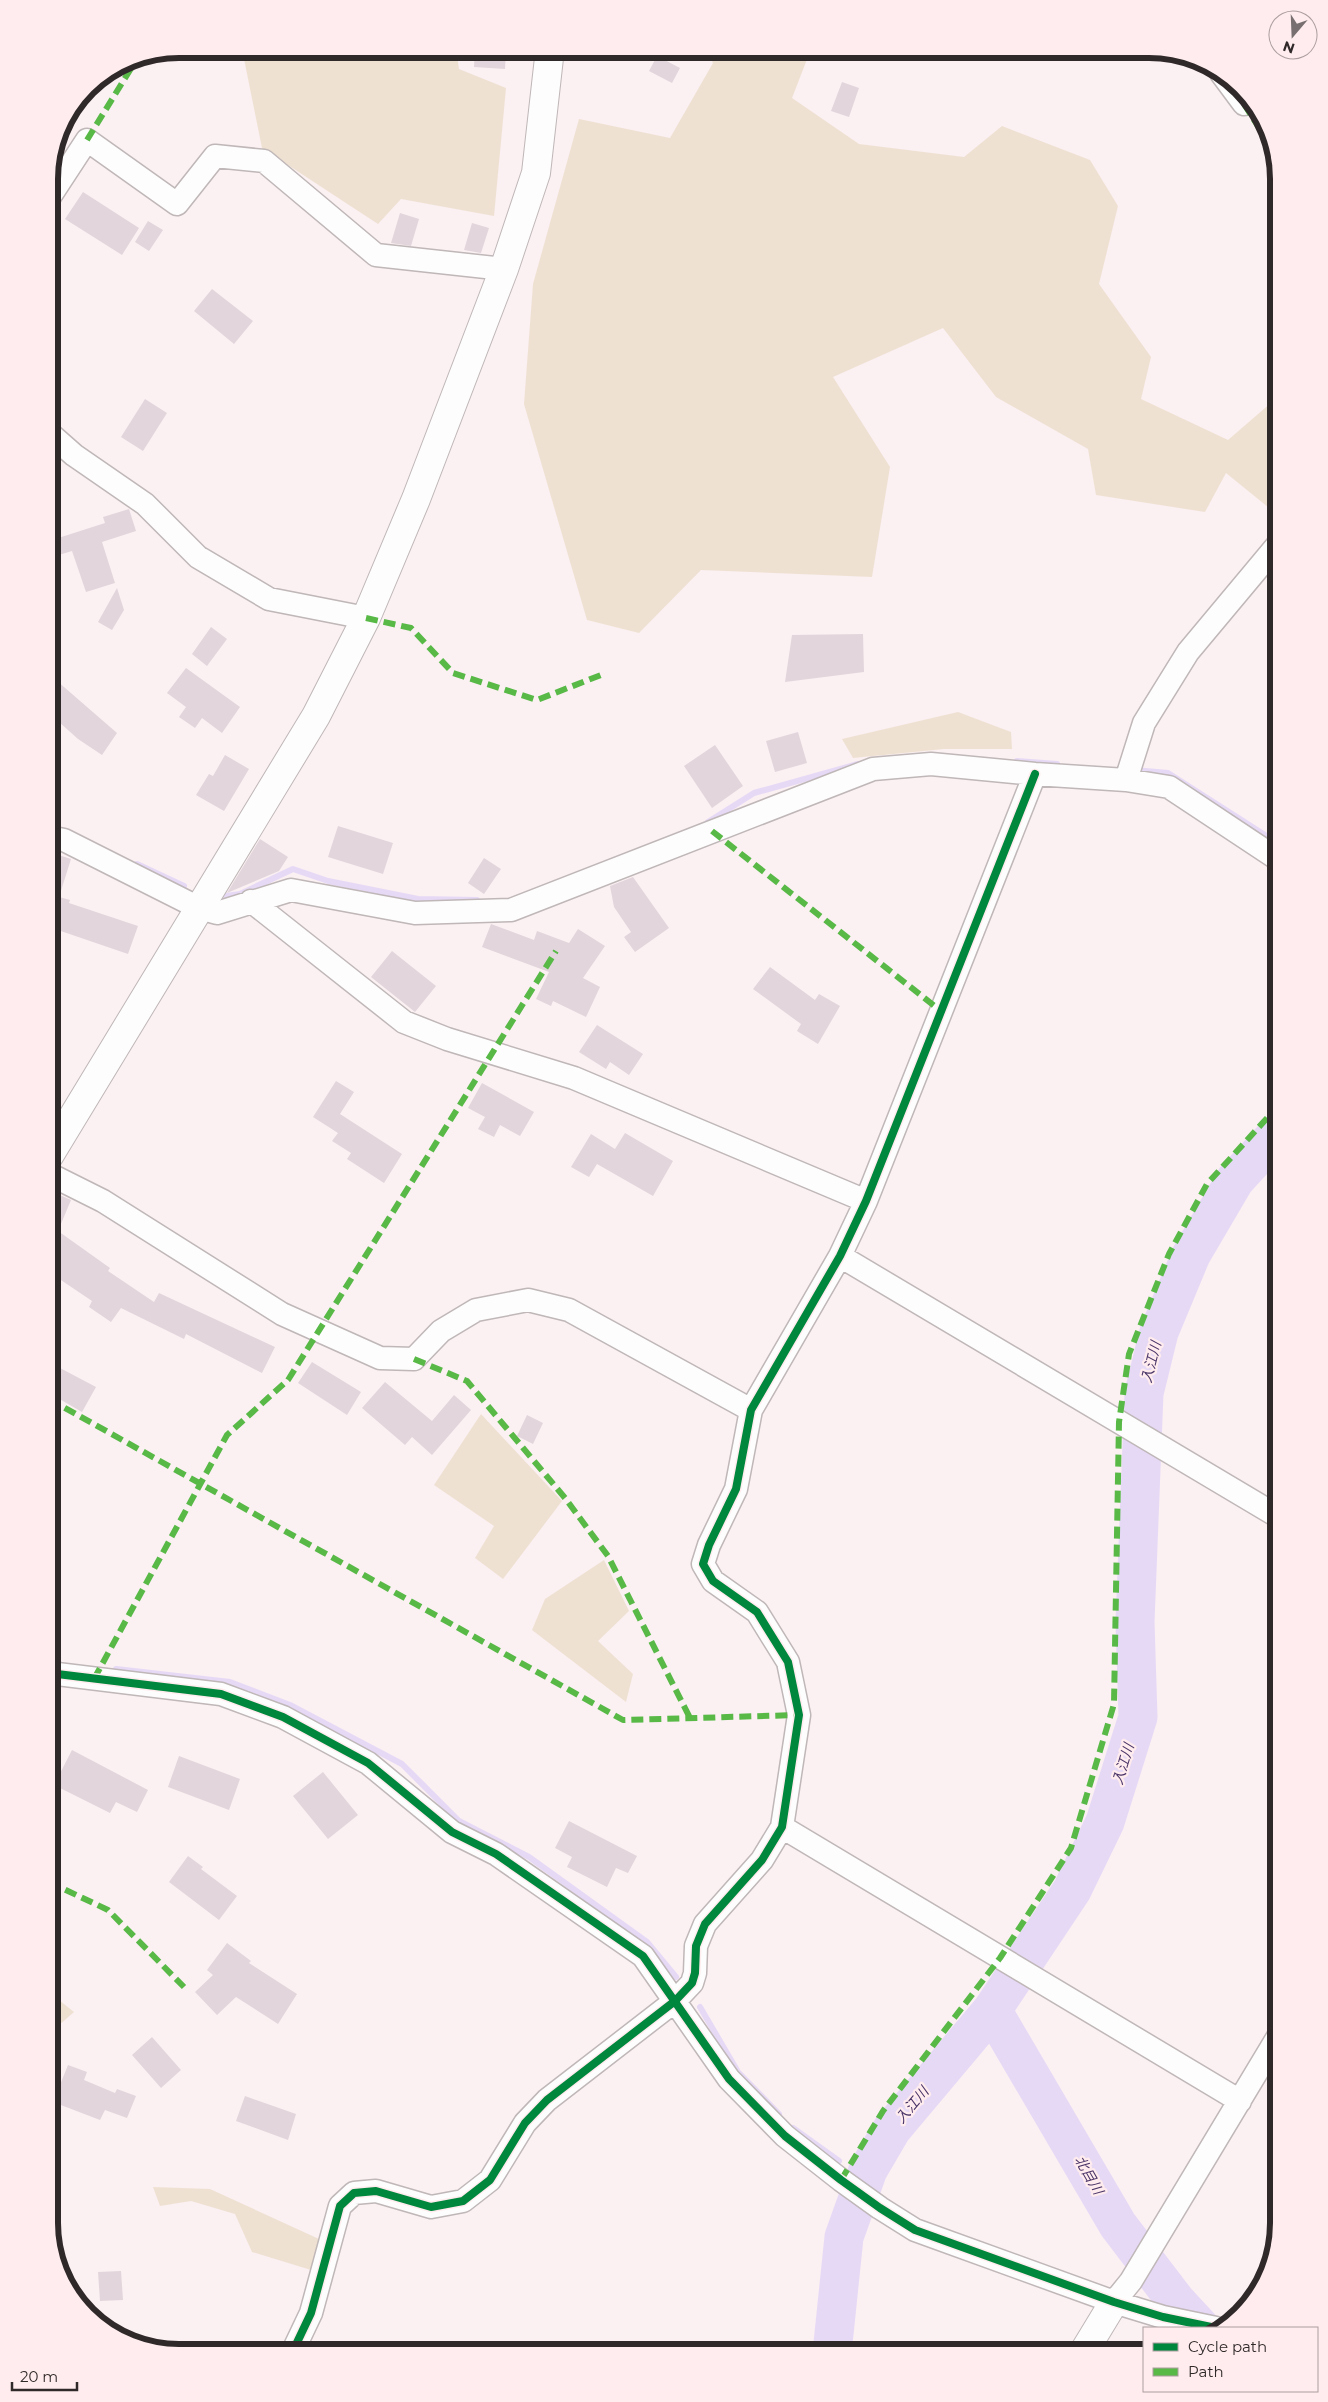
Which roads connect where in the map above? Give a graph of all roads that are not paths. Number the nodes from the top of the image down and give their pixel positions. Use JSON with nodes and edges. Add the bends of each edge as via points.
{"nodes":[{"id":1,"x":549,"y":58,"type":"edge"},
{"id":2,"x":58,"y":184,"type":"edge"},
{"id":3,"x":504,"y":269,"type":"junction"},
{"id":4,"x":58,"y":442,"type":"edge"},
{"id":5,"x":1270,"y":554,"type":"edge"},
{"id":6,"x":366,"y":618,"type":"junction"},
{"id":7,"x":1035,"y":774,"type":"junction"},
{"id":8,"x":1126,"y":780,"type":"junction"},
{"id":9,"x":58,"y":839,"type":"edge"},
{"id":10,"x":1270,"y":854,"type":"edge"},
{"id":11,"x":251,"y":902,"type":"junction"},
{"id":12,"x":199,"y":908,"type":"junction"},
{"id":13,"x":58,"y":1141,"type":"edge"},
{"id":14,"x":58,"y":1178,"type":"edge"},
{"id":15,"x":866,"y":1201,"type":"junction"},
{"id":16,"x":840,"y":1256,"type":"junction"},
{"id":17,"x":751,"y":1410,"type":"junction"},
{"id":18,"x":1270,"y":1512,"type":"edge"},
{"id":19,"x":58,"y":1674,"type":"edge"},
{"id":20,"x":782,"y":1827,"type":"junction"},
{"id":21,"x":675,"y":2001,"type":"junction"},
{"id":22,"x":1270,"y":2050,"type":"edge"},
{"id":23,"x":1240,"y":2101,"type":"junction"},
{"id":24,"x":1114,"y":2302,"type":"junction"},
{"id":25,"x":1211,"y":2327,"type":"edge"},
{"id":26,"x":296,"y":2344,"type":"edge"},
{"id":27,"x":1088,"y":2344,"type":"edge"}],
"edges":[{"from":1,"to":3,"type":"street","via":[[536,173]]},
{"from":2,"to":3,"type":"street","via":[[86,140],[177,204],[216,156],[264,161],[376,255]]},
{"from":3,"to":6,"type":"street","via":[[416,499]]},
{"from":4,"to":6,"type":"street","via":[[145,504],[198,557],[269,599]]},
{"from":5,"to":8,"type":"street","via":[[1188,652],[1144,723]]},
{"from":6,"to":12,"type":"street","via":[[316,716]]},
{"from":7,"to":8,"type":"street"},
{"from":7,"to":11,"type":"street","via":[[931,764],[873,769],[512,910],[415,913],[291,890]]},
{"from":7,"to":15,"type":"street"},
{"from":8,"to":10,"type":"street","via":[[1169,787]]},
{"from":9,"to":12,"type":"street"},
{"from":11,"to":12,"type":"street","via":[[217,913]]},
{"from":11,"to":15,"type":"street","via":[[404,1022],[574,1078]]},
{"from":12,"to":13,"type":"street"},
{"from":14,"to":17,"type":"street","via":[[103,1201],[282,1314],[380,1358],[414,1359],[441,1331],[476,1310],[528,1300],[569,1310]]},
{"from":15,"to":16,"type":"street"},
{"from":16,"to":17,"type":"street"},
{"from":16,"to":18,"type":"street"},
{"from":17,"to":20,"type":"street","via":[[736,1489],[709,1544],[703,1564],[714,1581],[757,1612],[788,1662],[799,1715]]},
{"from":19,"to":21,"type":"street","via":[[220,1694],[283,1717],[368,1764],[452,1832],[496,1854],[643,1956]]},
{"from":20,"to":21,"type":"street","via":[[762,1860],[705,1924],[696,1946],[692,1983]]},
{"from":20,"to":23,"type":"street"},
{"from":21,"to":24,"type":"street","via":[[729,2079],[785,2136],[880,2208],[915,2230]]},
{"from":21,"to":26,"type":"street","via":[[548,2100],[525,2123],[490,2180],[463,2201],[430,2207],[376,2191],[354,2194],[340,2206],[311,2313]]},
{"from":22,"to":23,"type":"street"},
{"from":23,"to":24,"type":"street","via":[[1131,2281]]},
{"from":24,"to":25,"type":"street"},
{"from":24,"to":27,"type":"street"}]}
